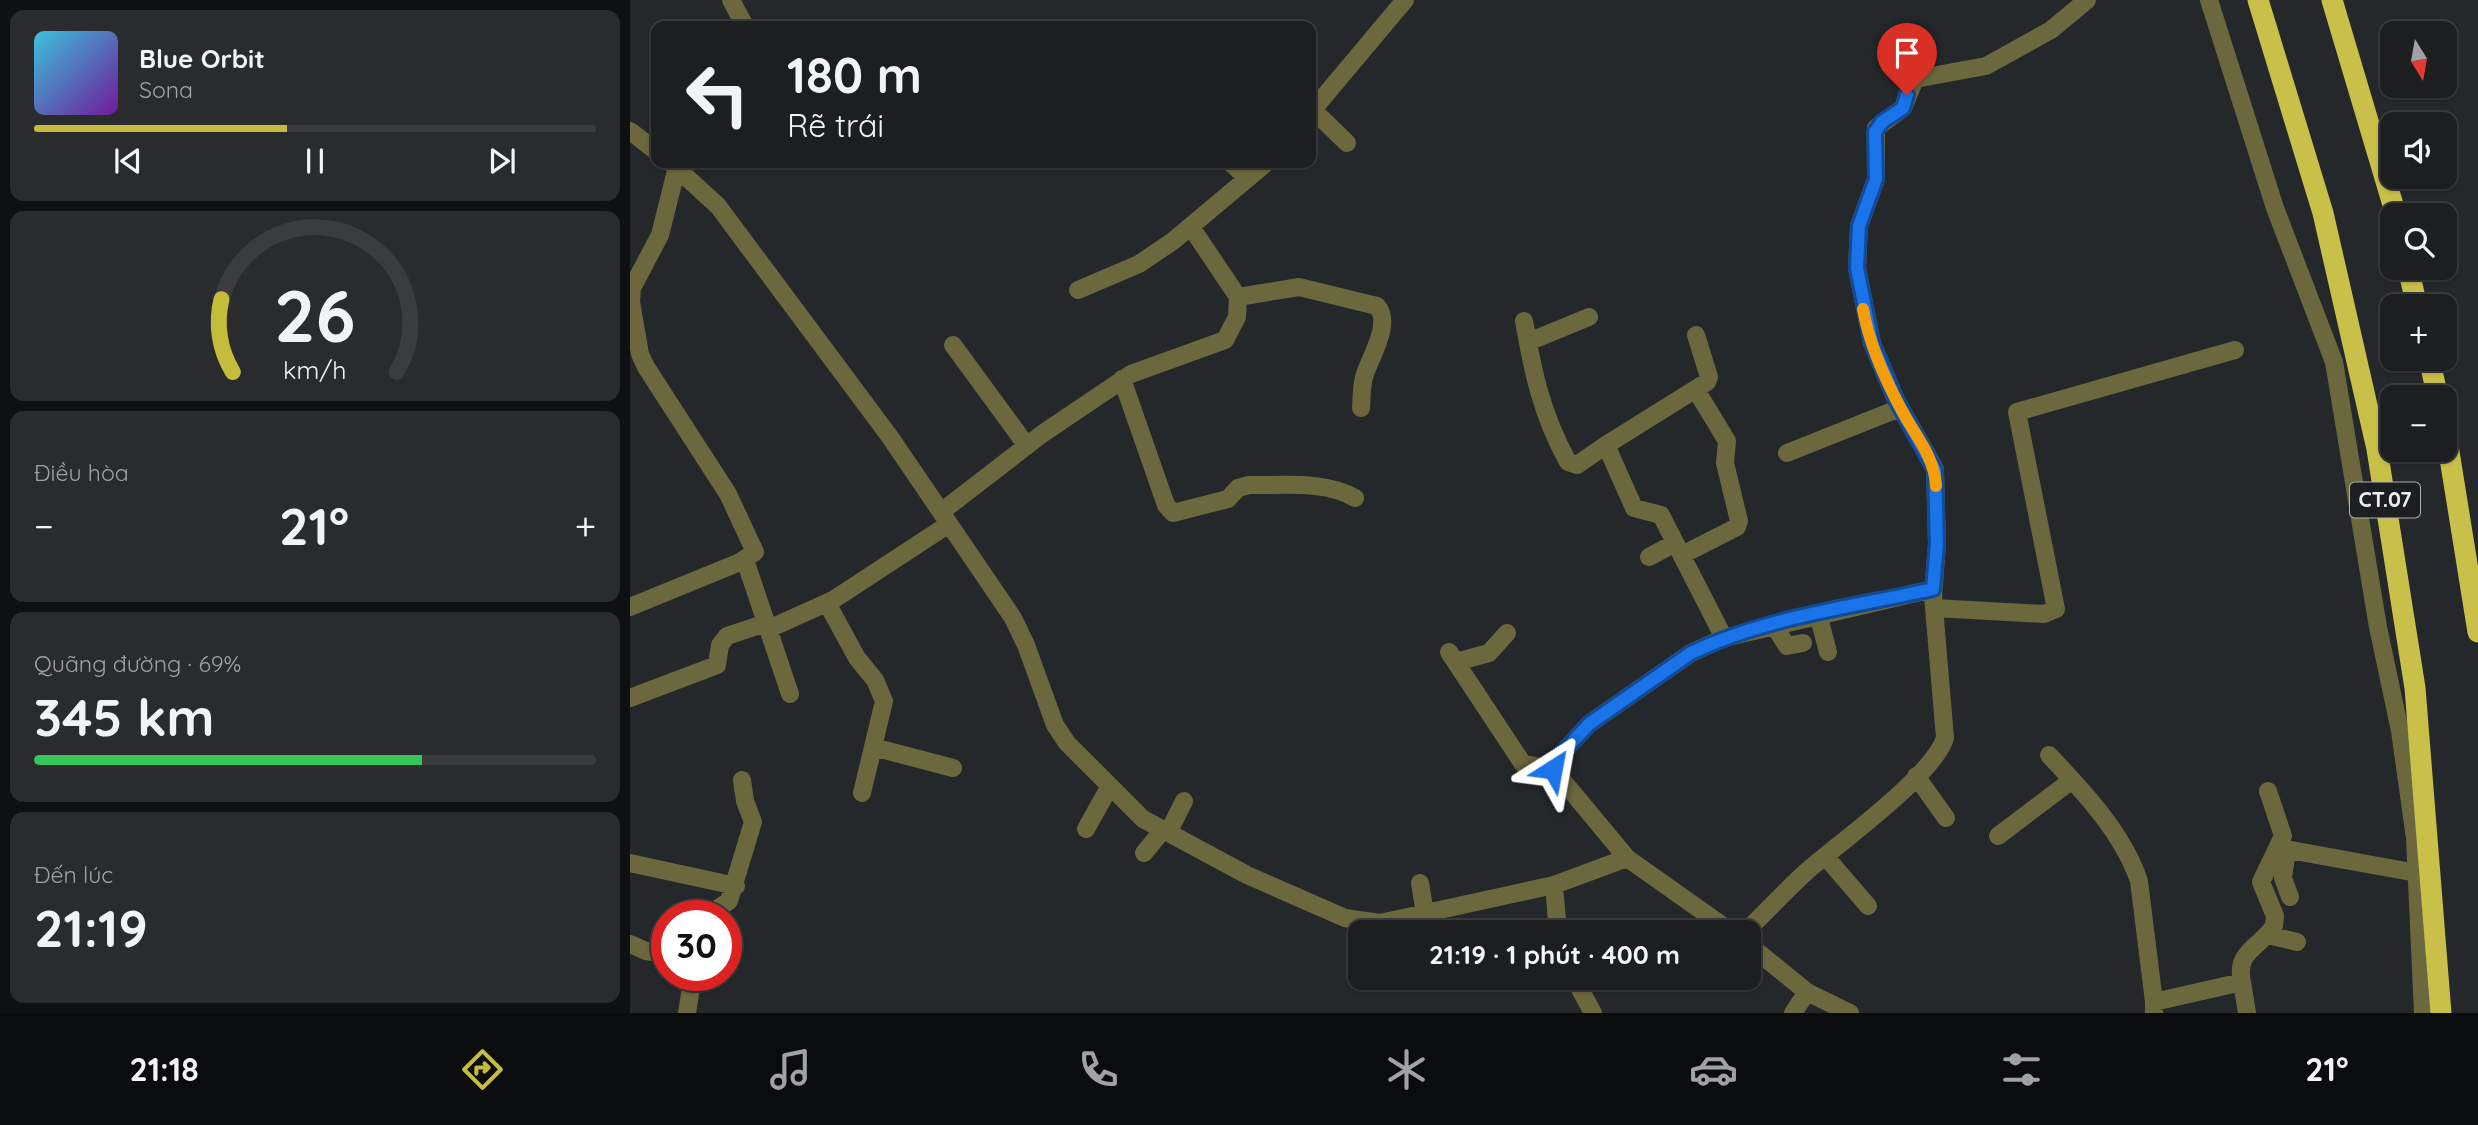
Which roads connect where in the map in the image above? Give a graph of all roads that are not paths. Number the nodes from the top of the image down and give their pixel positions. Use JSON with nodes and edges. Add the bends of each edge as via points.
{"nodes":[{"id":1,"x":731,"y":0,"type":"edge"},
{"id":2,"x":1405,"y":0,"type":"edge"},
{"id":3,"x":2087,"y":0,"type":"edge"},
{"id":4,"x":2209,"y":0,"type":"edge"},
{"id":5,"x":2258,"y":0,"type":"edge"},
{"id":6,"x":2332,"y":0,"type":"edge"},
{"id":7,"x":742,"y":21,"type":"edge"},
{"id":8,"x":1316,"y":106,"type":"edge"},
{"id":9,"x":1316,"y":115,"type":"edge"},
{"id":10,"x":630,"y":131,"type":"edge"},
{"id":11,"x":1347,"y":143,"type":"dead end"},
{"id":12,"x":651,"y":147,"type":"edge"},
{"id":13,"x":673,"y":168,"type":"edge"},
{"id":14,"x":677,"y":168,"type":"edge"},
{"id":15,"x":1236,"y":168,"type":"edge"},
{"id":16,"x":1260,"y":168,"type":"edge"},
{"id":17,"x":1247,"y":178,"type":"junction"},
{"id":18,"x":2392,"y":203,"type":"edge"},
{"id":19,"x":1191,"y":227,"type":"junction"},
{"id":20,"x":1079,"y":290,"type":"dead end"},
{"id":21,"x":1238,"y":297,"type":"junction"},
{"id":22,"x":1589,"y":317,"type":"dead end"},
{"id":23,"x":1524,"y":321,"type":"dead end"},
{"id":24,"x":1696,"y":335,"type":"dead end"},
{"id":25,"x":1528,"y":342,"type":"junction"},
{"id":26,"x":953,"y":345,"type":"dead end"},
{"id":27,"x":2235,"y":351,"type":"dead end"},
{"id":28,"x":635,"y":358,"type":"edge"},
{"id":29,"x":1122,"y":379,"type":"junction"},
{"id":30,"x":1696,"y":390,"type":"junction"},
{"id":31,"x":1362,"y":408,"type":"dead end"},
{"id":32,"x":1900,"y":408,"type":"junction"},
{"id":33,"x":1606,"y":445,"type":"junction"},
{"id":34,"x":1027,"y":446,"type":"junction"},
{"id":35,"x":1787,"y":453,"type":"dead end"},
{"id":36,"x":2451,"y":462,"type":"edge"},
{"id":37,"x":1355,"y":498,"type":"dead end"},
{"id":38,"x":945,"y":518,"type":"junction"},
{"id":39,"x":1678,"y":549,"type":"junction"},
{"id":40,"x":1649,"y":557,"type":"dead end"},
{"id":41,"x":743,"y":559,"type":"junction"},
{"id":42,"x":1933,"y":589,"type":"junction"},
{"id":43,"x":827,"y":603,"type":"junction"},
{"id":44,"x":630,"y":607,"type":"edge"},
{"id":45,"x":1934,"y":608,"type":"junction"},
{"id":46,"x":1818,"y":614,"type":"junction"},
{"id":47,"x":1773,"y":624,"type":"junction"},
{"id":48,"x":770,"y":627,"type":"junction"},
{"id":49,"x":2478,"y":632,"type":"edge"},
{"id":50,"x":1507,"y":633,"type":"dead end"},
{"id":51,"x":1724,"y":638,"type":"junction"},
{"id":52,"x":1803,"y":643,"type":"dead end"},
{"id":53,"x":1828,"y":652,"type":"dead end"},
{"id":54,"x":790,"y":694,"type":"dead end"},
{"id":55,"x":630,"y":698,"type":"edge"},
{"id":56,"x":873,"y":747,"type":"junction"},
{"id":57,"x":2049,"y":755,"type":"dead end"},
{"id":58,"x":953,"y":768,"type":"dead end"},
{"id":59,"x":1553,"y":769,"type":"junction"},
{"id":60,"x":1916,"y":776,"type":"junction"},
{"id":61,"x":742,"y":780,"type":"dead end"},
{"id":62,"x":2072,"y":780,"type":"junction"},
{"id":63,"x":1110,"y":786,"type":"junction"},
{"id":64,"x":2268,"y":791,"type":"dead end"},
{"id":65,"x":862,"y":793,"type":"dead end"},
{"id":66,"x":1184,"y":801,"type":"dead end"},
{"id":67,"x":1946,"y":818,"type":"dead end"},
{"id":68,"x":1086,"y":829,"type":"dead end"},
{"id":69,"x":1165,"y":832,"type":"junction"},
{"id":70,"x":1998,"y":836,"type":"dead end"},
{"id":71,"x":2283,"y":848,"type":"junction"},
{"id":72,"x":1143,"y":853,"type":"dead end"},
{"id":73,"x":1825,"y":856,"type":"junction"},
{"id":74,"x":1628,"y":858,"type":"junction"},
{"id":75,"x":630,"y":863,"type":"edge"},
{"id":76,"x":2417,"y":873,"type":"junction"},
{"id":77,"x":1420,"y":883,"type":"dead end"},
{"id":78,"x":1554,"y":885,"type":"junction"},
{"id":79,"x":736,"y":886,"type":"junction"},
{"id":80,"x":2290,"y":897,"type":"dead end"},
{"id":81,"x":729,"y":900,"type":"edge"},
{"id":82,"x":1868,"y":906,"type":"dead end"},
{"id":83,"x":1424,"y":914,"type":"junction"},
{"id":84,"x":1557,"y":920,"type":"edge"},
{"id":85,"x":1715,"y":920,"type":"edge"},
{"id":86,"x":1758,"y":920,"type":"edge"},
{"id":87,"x":2268,"y":935,"type":"junction"},
{"id":88,"x":2297,"y":942,"type":"dead end"},
{"id":89,"x":630,"y":944,"type":"edge"},
{"id":90,"x":651,"y":952,"type":"edge"},
{"id":91,"x":1761,"y":955,"type":"edge"},
{"id":92,"x":2242,"y":982,"type":"junction"},
{"id":93,"x":1581,"y":990,"type":"edge"},
{"id":94,"x":690,"y":991,"type":"edge"},
{"id":95,"x":1807,"y":992,"type":"junction"},
{"id":96,"x":2154,"y":1007,"type":"edge"},
{"id":97,"x":687,"y":1013,"type":"edge"},
{"id":98,"x":1593,"y":1013,"type":"edge"},
{"id":99,"x":1793,"y":1013,"type":"edge"},
{"id":100,"x":1850,"y":1013,"type":"edge"},
{"id":101,"x":2247,"y":1013,"type":"edge"},
{"id":102,"x":2423,"y":1013,"type":"edge"},
{"id":103,"x":2441,"y":1013,"type":"edge"}],
"edges":[{"from":1,"to":7,"type":"street"},
{"from":2,"to":8,"type":"street"},
{"from":3,"to":32,"type":"street","via":[[2042,36],[1986,66],[1914,79],[1903,108],[1876,128],[1876,179],[1859,226],[1857,268],[1872,343]]},
{"from":4,"to":76,"type":"street","via":[[2274,208],[2334,362],[2400,731]]},
{"from":5,"to":103,"type":"highway","number":"CT.07","via":[[2323,213],[2377,449],[2415,688]]},
{"from":6,"to":18,"type":"highway"},
{"from":9,"to":11,"type":"street"},
{"from":10,"to":12,"type":"street"},
{"from":13,"to":28,"type":"street","via":[[660,235],[632,288]]},
{"from":14,"to":38,"type":"street","via":[[718,206]]},
{"from":15,"to":17,"type":"street"},
{"from":16,"to":17,"type":"street"},
{"from":17,"to":19,"type":"street"},
{"from":19,"to":20,"type":"street","via":[[1139,264]]},
{"from":19,"to":21,"type":"street"},
{"from":21,"to":29,"type":"street","via":[[1237,317],[1225,340]]},
{"from":21,"to":31,"type":"street","via":[[1299,287],[1377,306],[1382,317],[1362,387]]},
{"from":22,"to":25,"type":"street"},
{"from":23,"to":25,"type":"street"},
{"from":24,"to":30,"type":"street","via":[[1709,377]]},
{"from":25,"to":33,"type":"street","via":[[1549,427],[1568,462],[1577,465]]},
{"from":26,"to":34,"type":"street"},
{"from":27,"to":45,"type":"street","via":[[2017,412],[2056,609],[2044,614]]},
{"from":28,"to":41,"type":"street","via":[[736,509],[755,552]]},
{"from":29,"to":34,"type":"street"},
{"from":29,"to":37,"type":"street","via":[[1166,505],[1173,513],[1228,499],[1238,488],[1249,485],[1327,488]]},
{"from":30,"to":33,"type":"street"},
{"from":30,"to":39,"type":"street","via":[[1727,441],[1725,463],[1738,521],[1737,527]]},
{"from":32,"to":35,"type":"street"},
{"from":32,"to":42,"type":"street","via":[[1935,470]]},
{"from":33,"to":39,"type":"street","via":[[1633,508],[1661,515]]},
{"from":34,"to":38,"type":"street"},
{"from":36,"to":49,"type":"highway","number":"CT.07"},
{"from":38,"to":43,"type":"street"},
{"from":38,"to":63,"type":"street","via":[[1013,618],[1055,725]]},
{"from":39,"to":40,"type":"street"},
{"from":39,"to":51,"type":"street"},
{"from":41,"to":44,"type":"street"},
{"from":41,"to":48,"type":"street"},
{"from":42,"to":45,"type":"street"},
{"from":42,"to":46,"type":"street"},
{"from":43,"to":48,"type":"street"},
{"from":43,"to":56,"type":"street","via":[[884,701]]},
{"from":45,"to":60,"type":"street","via":[[1945,738],[1941,750]]},
{"from":46,"to":47,"type":"street"},
{"from":46,"to":53,"type":"street"},
{"from":47,"to":51,"type":"street"},
{"from":47,"to":52,"type":"street","via":[[1787,646]]},
{"from":48,"to":54,"type":"street"},
{"from":48,"to":55,"type":"street","via":[[757,626],[727,636],[720,645],[717,665]]},
{"from":50,"to":59,"type":"street","via":[[1495,650],[1479,658],[1452,657],[1523,764]]},
{"from":51,"to":59,"type":"street","via":[[1691,653],[1589,724],[1553,763]]},
{"from":56,"to":58,"type":"street"},
{"from":56,"to":65,"type":"street"},
{"from":57,"to":62,"type":"street"},
{"from":59,"to":74,"type":"street"},
{"from":60,"to":67,"type":"street"},
{"from":60,"to":73,"type":"street"},
{"from":61,"to":79,"type":"street","via":[[753,822]]},
{"from":62,"to":70,"type":"street"},
{"from":62,"to":96,"type":"street","via":[[2132,862],[2139,881]]},
{"from":63,"to":68,"type":"street"},
{"from":63,"to":69,"type":"street","via":[[1143,819]]},
{"from":64,"to":71,"type":"street"},
{"from":66,"to":69,"type":"street"},
{"from":69,"to":72,"type":"street"},
{"from":69,"to":83,"type":"street","via":[[1247,875],[1358,922],[1380,923]]},
{"from":71,"to":76,"type":"street"},
{"from":71,"to":80,"type":"street","via":[[2283,878]]},
{"from":71,"to":87,"type":"street","via":[[2260,882],[2276,921]]},
{"from":73,"to":82,"type":"street"},
{"from":73,"to":86,"type":"street"},
{"from":74,"to":78,"type":"street"},
{"from":74,"to":85,"type":"street"},
{"from":75,"to":79,"type":"street"},
{"from":76,"to":102,"type":"street"},
{"from":77,"to":83,"type":"street"},
{"from":78,"to":83,"type":"street"},
{"from":78,"to":84,"type":"street"},
{"from":79,"to":81,"type":"street"},
{"from":87,"to":88,"type":"street"},
{"from":87,"to":92,"type":"street","via":[[2241,960]]},
{"from":89,"to":90,"type":"street"},
{"from":91,"to":95,"type":"street"},
{"from":92,"to":96,"type":"street"},
{"from":92,"to":101,"type":"street"},
{"from":93,"to":98,"type":"street"},
{"from":94,"to":97,"type":"street"},
{"from":95,"to":99,"type":"street"},
{"from":95,"to":100,"type":"street"}]}
